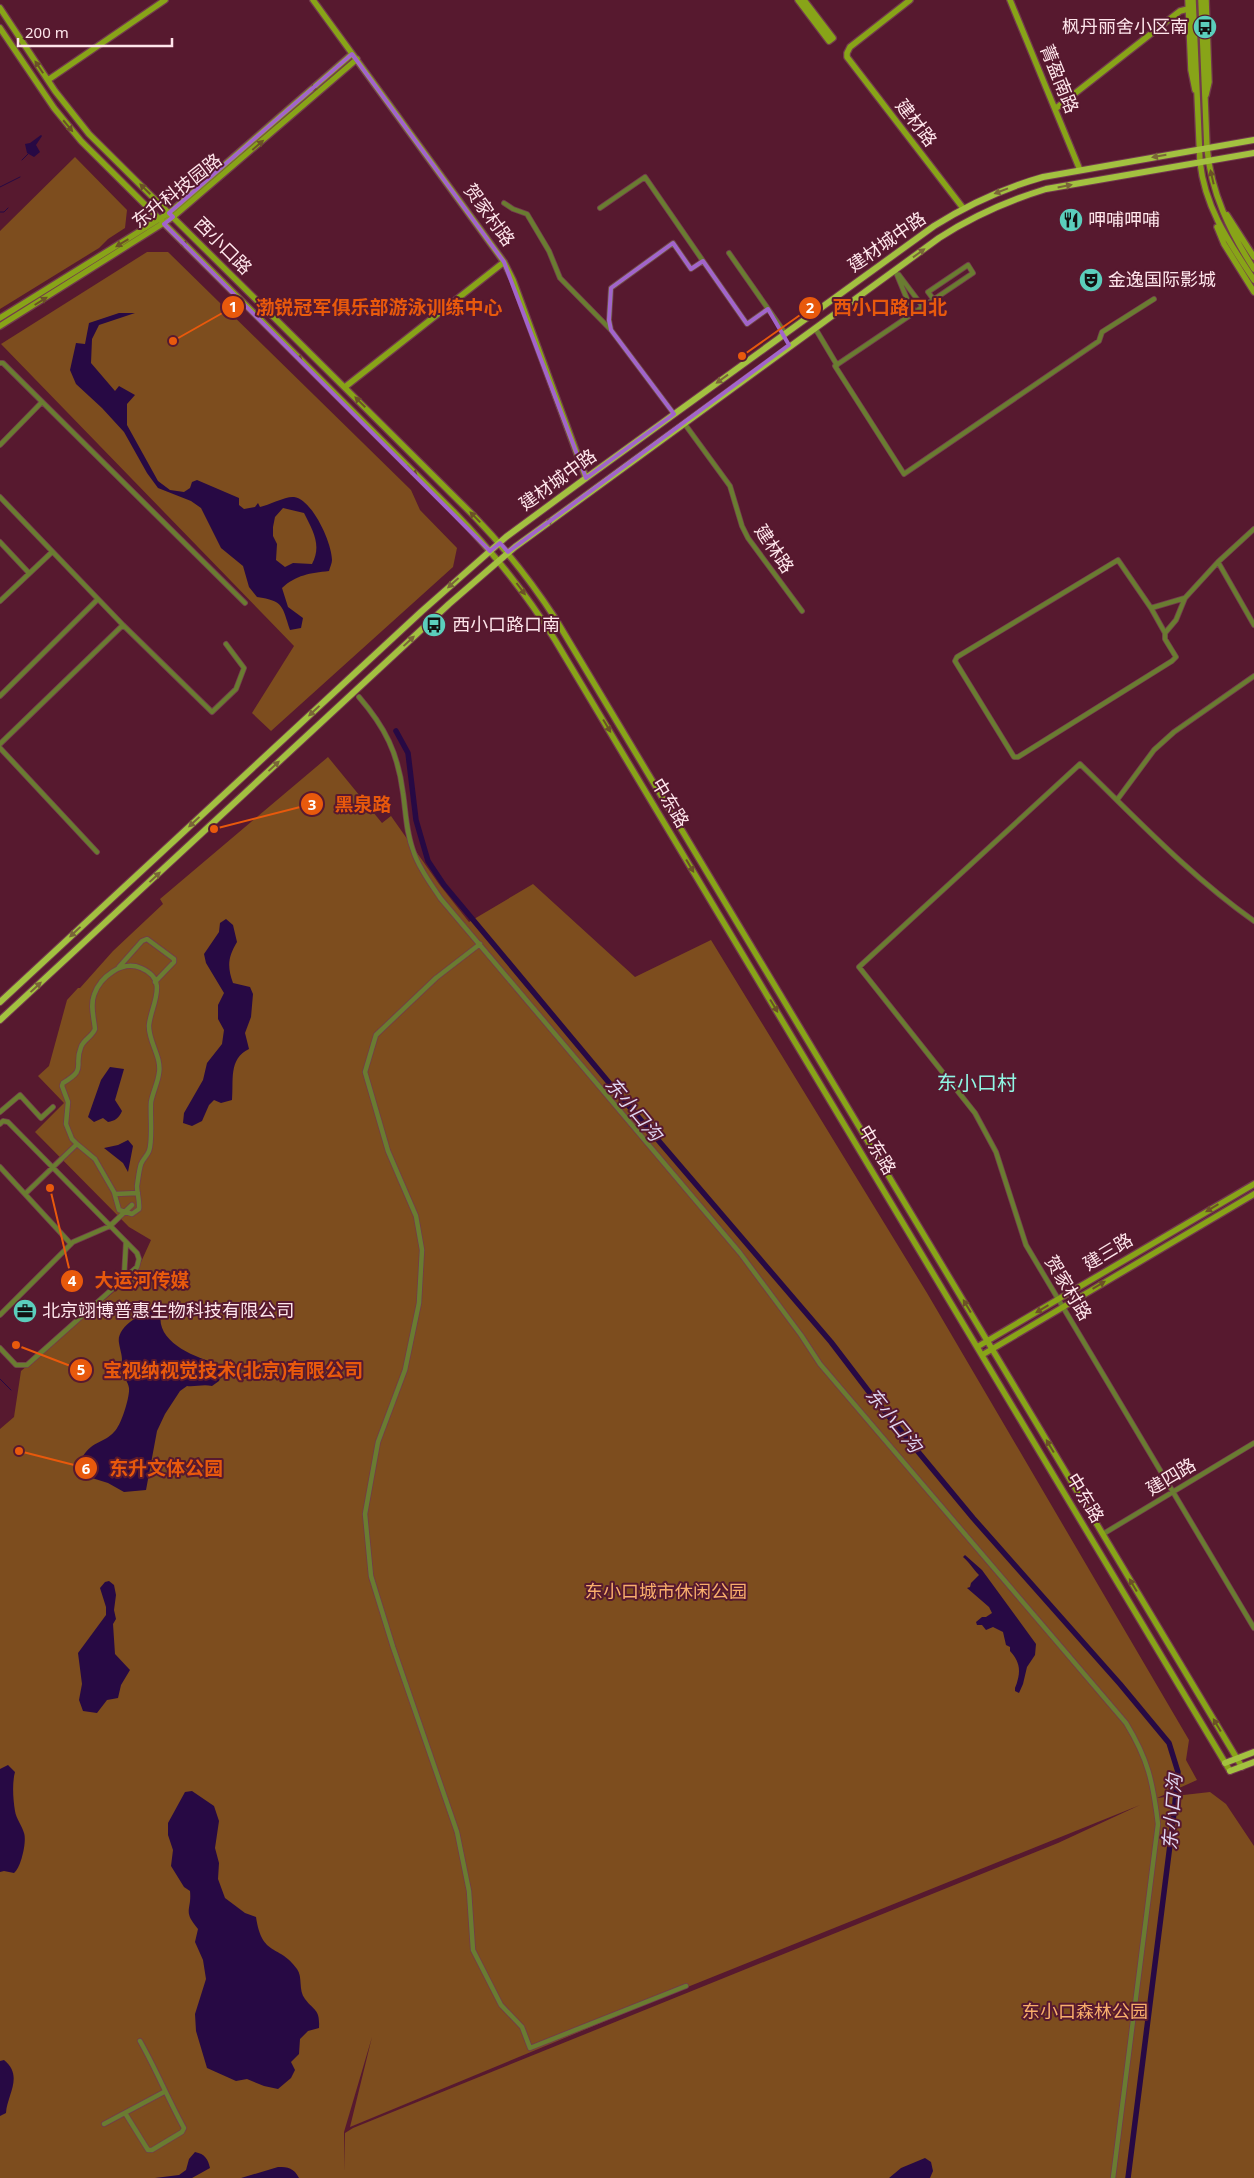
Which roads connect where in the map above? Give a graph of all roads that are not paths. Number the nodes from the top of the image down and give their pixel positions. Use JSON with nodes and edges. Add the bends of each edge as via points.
{"nodes":[{"id":1,"x":165,"y":0,"type":"edge"},
{"id":2,"x":313,"y":0,"type":"edge"},
{"id":3,"x":798,"y":0,"type":"edge"},
{"id":4,"x":804,"y":0,"type":"edge"},
{"id":5,"x":910,"y":0,"type":"edge"},
{"id":6,"x":1010,"y":0,"type":"edge"},
{"id":7,"x":1188,"y":0,"type":"edge"},
{"id":8,"x":1193,"y":0,"type":"edge"},
{"id":9,"x":1201,"y":0,"type":"edge"},
{"id":10,"x":1206,"y":0,"type":"edge"},
{"id":11,"x":0,"y":8,"type":"edge"},
{"id":12,"x":1188,"y":9,"type":"junction"},
{"id":13,"x":0,"y":28,"type":"edge"},
{"id":14,"x":1194,"y":29,"type":"junction"},
{"id":15,"x":355,"y":56,"type":"junction"},
{"id":16,"x":48,"y":80,"type":"junction"},
{"id":17,"x":1198,"y":102,"type":"junction"},
{"id":18,"x":1205,"y":102,"type":"junction"},
{"id":19,"x":1055,"y":109,"type":"junction"},
{"id":20,"x":1254,"y":140,"type":"edge"},
{"id":21,"x":1207,"y":148,"type":"junction"},
{"id":22,"x":1200,"y":149,"type":"junction"},
{"id":23,"x":1254,"y":153,"type":"edge"},
{"id":24,"x":1209,"y":161,"type":"junction"},
{"id":25,"x":1200,"y":162,"type":"junction"},
{"id":26,"x":1080,"y":170,"type":"junction"},
{"id":27,"x":1217,"y":196,"type":"junction"},
{"id":28,"x":1208,"y":201,"type":"junction"},
{"id":29,"x":504,"y":203,"type":"dead end"},
{"id":30,"x":600,"y":208,"type":"dead end"},
{"id":31,"x":963,"y":208,"type":"junction"},
{"id":32,"x":171,"y":215,"type":"junction"},
{"id":33,"x":162,"y":222,"type":"junction"},
{"id":34,"x":729,"y":253,"type":"dead end"},
{"id":35,"x":1254,"y":257,"type":"edge"},
{"id":36,"x":704,"y":261,"type":"junction"},
{"id":37,"x":504,"y":262,"type":"junction"},
{"id":38,"x":1254,"y":269,"type":"edge"},
{"id":39,"x":895,"y":270,"type":"junction"},
{"id":40,"x":1254,"y":280,"type":"edge"},
{"id":41,"x":1254,"y":292,"type":"edge"},
{"id":42,"x":1154,"y":299,"type":"dead end"},
{"id":43,"x":934,"y":300,"type":"junction"},
{"id":44,"x":923,"y":307,"type":"junction"},
{"id":45,"x":768,"y":309,"type":"junction"},
{"id":46,"x":915,"y":312,"type":"junction"},
{"id":47,"x":0,"y":318,"type":"edge"},
{"id":48,"x":797,"y":325,"type":"junction"},
{"id":49,"x":0,"y":326,"type":"edge"},
{"id":50,"x":815,"y":328,"type":"junction"},
{"id":51,"x":611,"y":330,"type":"junction"},
{"id":52,"x":785,"y":334,"type":"junction"},
{"id":53,"x":804,"y":336,"type":"junction"},
{"id":54,"x":779,"y":338,"type":"junction"},
{"id":55,"x":786,"y":349,"type":"junction"},
{"id":56,"x":0,"y":363,"type":"edge"},
{"id":57,"x":837,"y":365,"type":"junction"},
{"id":58,"x":345,"y":387,"type":"junction"},
{"id":59,"x":42,"y":402,"type":"junction"},
{"id":60,"x":674,"y":414,"type":"junction"},
{"id":61,"x":684,"y":423,"type":"junction"},
{"id":62,"x":0,"y":445,"type":"edge"},
{"id":63,"x":586,"y":478,"type":"junction"},
{"id":64,"x":0,"y":498,"type":"edge"},
{"id":65,"x":1254,"y":529,"type":"edge"},
{"id":66,"x":0,"y":542,"type":"edge"},
{"id":67,"x":500,"y":543,"type":"junction"},
{"id":68,"x":490,"y":551,"type":"junction"},
{"id":69,"x":52,"y":552,"type":"junction"},
{"id":70,"x":508,"y":552,"type":"junction"},
{"id":71,"x":498,"y":561,"type":"junction"},
{"id":72,"x":1218,"y":562,"type":"junction"},
{"id":73,"x":29,"y":573,"type":"junction"},
{"id":74,"x":1185,"y":598,"type":"junction"},
{"id":75,"x":98,"y":599,"type":"junction"},
{"id":76,"x":0,"y":601,"type":"edge"},
{"id":77,"x":244,"y":603,"type":"dead end"},
{"id":78,"x":1151,"y":608,"type":"junction"},
{"id":79,"x":802,"y":611,"type":"dead end"},
{"id":80,"x":123,"y":625,"type":"junction"},
{"id":81,"x":1254,"y":625,"type":"edge"},
{"id":82,"x":1165,"y":633,"type":"junction"},
{"id":83,"x":226,"y":644,"type":"dead end"},
{"id":84,"x":1254,"y":676,"type":"edge"},
{"id":85,"x":0,"y":696,"type":"edge"},
{"id":86,"x":359,"y":697,"type":"dead end"},
{"id":87,"x":0,"y":746,"type":"edge"},
{"id":88,"x":1117,"y":800,"type":"junction"},
{"id":89,"x":97,"y":852,"type":"dead end"},
{"id":90,"x":1254,"y":921,"type":"edge"},
{"id":91,"x":480,"y":944,"type":"junction"},
{"id":92,"x":119,"y":968,"type":"junction"},
{"id":93,"x":156,"y":982,"type":"junction"},
{"id":94,"x":0,"y":1002,"type":"edge"},
{"id":95,"x":0,"y":1020,"type":"edge"},
{"id":96,"x":53,"y":1107,"type":"dead end"},
{"id":97,"x":0,"y":1112,"type":"edge"},
{"id":98,"x":0,"y":1124,"type":"edge"},
{"id":99,"x":77,"y":1144,"type":"junction"},
{"id":100,"x":0,"y":1167,"type":"edge"},
{"id":101,"x":53,"y":1167,"type":"junction"},
{"id":102,"x":1254,"y":1184,"type":"edge"},
{"id":103,"x":138,"y":1193,"type":"junction"},
{"id":104,"x":25,"y":1194,"type":"junction"},
{"id":105,"x":114,"y":1194,"type":"junction"},
{"id":106,"x":1254,"y":1194,"type":"edge"},
{"id":107,"x":132,"y":1205,"type":"dead end"},
{"id":108,"x":123,"y":1213,"type":"junction"},
{"id":109,"x":110,"y":1226,"type":"junction"},
{"id":110,"x":126,"y":1242,"type":"junction"},
{"id":111,"x":71,"y":1244,"type":"junction"},
{"id":112,"x":124,"y":1278,"type":"junction"},
{"id":113,"x":1058,"y":1299,"type":"junction"},
{"id":114,"x":1062,"y":1307,"type":"junction"},
{"id":115,"x":0,"y":1315,"type":"edge"},
{"id":116,"x":987,"y":1341,"type":"junction"},
{"id":117,"x":977,"y":1347,"type":"junction"},
{"id":118,"x":0,"y":1348,"type":"edge"},
{"id":119,"x":992,"y":1349,"type":"junction"},
{"id":120,"x":982,"y":1355,"type":"junction"},
{"id":121,"x":1254,"y":1443,"type":"edge"},
{"id":122,"x":1173,"y":1492,"type":"junction"},
{"id":123,"x":1103,"y":1534,"type":"junction"},
{"id":124,"x":1254,"y":1628,"type":"edge"},
{"id":125,"x":1254,"y":1752,"type":"edge"},
{"id":126,"x":1237,"y":1758,"type":"junction"},
{"id":127,"x":1254,"y":1762,"type":"edge"},
{"id":128,"x":1225,"y":1763,"type":"junction"},
{"id":129,"x":1242,"y":1766,"type":"junction"},
{"id":130,"x":1230,"y":1771,"type":"joint"},
{"id":131,"x":686,"y":1986,"type":"dead end"},
{"id":132,"x":140,"y":2041,"type":"dead end"},
{"id":133,"x":164,"y":2092,"type":"junction"},
{"id":134,"x":125,"y":2113,"type":"junction"},
{"id":135,"x":104,"y":2124,"type":"dead end"},
{"id":136,"x":1113,"y":2178,"type":"edge"}],
"edges":[{"from":1,"to":16,"type":"main road"},
{"from":2,"to":15,"type":"main road","name":"贺家村路"},
{"from":3,"to":4,"type":"main road","via":[[830,40],[833,38]]},
{"from":5,"to":31,"type":"main road","name":"建材路","via":[[850,47],[847,55]]},
{"from":6,"to":19,"type":"main road","name":"菁盈南路"},
{"from":7,"to":12,"type":"main road"},
{"from":8,"to":14,"type":"main road"},
{"from":9,"to":18,"type":"main road"},
{"from":10,"to":18,"type":"main road","via":[[1209,82]]},
{"from":16,"to":11,"type":"main road","name":"西小口路","one_way":true},
{"from":12,"to":14,"type":"main road"},
{"from":12,"to":17,"type":"main road","via":[[1191,75]]},
{"from":12,"to":19,"type":"main road","via":[[1179,12]]},
{"from":13,"to":33,"type":"main road","name":"西小口路","one_way":true,"via":[[70,130]]},
{"from":14,"to":17,"type":"main road"},
{"from":15,"to":32,"type":"main road","name":"东升科技园路"},
{"from":15,"to":37,"type":"main road","name":"贺家村路"},
{"from":32,"to":16,"type":"main road","name":"西小口路","one_way":true,"via":[[89,134]]},
{"from":17,"to":22,"type":"main road"},
{"from":18,"to":21,"type":"main road"},
{"from":19,"to":26,"type":"main road","name":"菁盈南路"},
{"from":20,"to":21,"type":"main road","name":"建材城中路"},
{"from":21,"to":22,"type":"main road","name":"建材城中路"},
{"from":21,"to":24,"type":"main road"},
{"from":22,"to":25,"type":"main road"},
{"from":22,"to":26,"type":"main road","name":"建材城中路","one_way":true},
{"from":23,"to":24,"type":"main road","name":"建材城中路"},
{"from":24,"to":25,"type":"main road","name":"建材城中路"},
{"from":27,"to":24,"type":"main road","one_way":true},
{"from":25,"to":28,"type":"main road"},
{"from":39,"to":25,"type":"main road","name":"建材城中路","one_way":true,"via":[[956,227],[1015,199],[1064,186]]},
{"from":26,"to":31,"type":"main road","name":"建材城中路","one_way":true,"via":[[1010,187]]},
{"from":27,"to":35,"type":"main road"},
{"from":27,"to":38,"type":"main road","via":[[1231,230]]},
{"from":28,"to":40,"type":"main road","via":[[1220,228]]},
{"from":28,"to":41,"type":"main road","via":[[1224,244]]},
{"from":29,"to":51,"type":"street","via":[[527,214],[560,278]]},
{"from":30,"to":36,"type":"street","via":[[645,177]]},
{"from":31,"to":48,"type":"main road","name":"建材城中路"},
{"from":32,"to":33,"type":"main road","name":"东升科技园路"},
{"from":32,"to":58,"type":"main road","name":"西小口路"},
{"from":33,"to":47,"type":"main road","name":"东升科技园路","one_way":true},
{"from":49,"to":33,"type":"main road","name":"东升科技园路","one_way":true},
{"from":33,"to":68,"type":"main road","name":"西小口路","one_way":true},
{"from":34,"to":45,"type":"street"},
{"from":36,"to":45,"type":"street","via":[[747,324]]},
{"from":36,"to":51,"type":"street","via":[[691,269],[673,243],[612,288],[608,320]]},
{"from":37,"to":58,"type":"main road"},
{"from":37,"to":63,"type":"main road","name":"贺家村路"},
{"from":39,"to":44,"type":"street"},
{"from":39,"to":46,"type":"street"},
{"from":39,"to":50,"type":"main road","name":"建材城中路"},
{"from":42,"to":57,"type":"street","via":[[1102,332],[1099,341],[904,474]]},
{"from":43,"to":43,"type":"street","via":[[973,273],[968,265],[928,292]]},
{"from":43,"to":44,"type":"street"},
{"from":44,"to":46,"type":"street"},
{"from":45,"to":52,"type":"street"},
{"from":46,"to":57,"type":"street"},
{"from":48,"to":52,"type":"main road","name":"建材城中路"},
{"from":48,"to":53,"type":"main road","via":[[795,335]]},
{"from":50,"to":53,"type":"main road","name":"建材城中路"},
{"from":50,"to":57,"type":"street"},
{"from":51,"to":60,"type":"street"},
{"from":52,"to":54,"type":"main road","name":"建材城中路"},
{"from":53,"to":55,"type":"main road","name":"建材城中路"},
{"from":54,"to":55,"type":"main road","via":[[788,340]]},
{"from":54,"to":60,"type":"main road","name":"建材城中路","one_way":true},
{"from":55,"to":61,"type":"main road","name":"建材城中路"},
{"from":56,"to":59,"type":"street"},
{"from":67,"to":58,"type":"main road","name":"西小口路","one_way":true},
{"from":59,"to":62,"type":"street"},
{"from":59,"to":77,"type":"street"},
{"from":60,"to":63,"type":"main road","name":"建材城中路"},
{"from":70,"to":61,"type":"main road","name":"建材城中路","one_way":true},
{"from":61,"to":79,"type":"street","name":"建林路","via":[[730,486],[748,538]]},
{"from":63,"to":67,"type":"main road","name":"建材城中路"},
{"from":64,"to":69,"type":"street"},
{"from":65,"to":72,"type":"street"},
{"from":66,"to":73,"type":"street"},
{"from":67,"to":68,"type":"main road","name":"建材城中路"},
{"from":67,"to":70,"type":"main road","name":"西小口路"},
{"from":68,"to":71,"type":"main road","name":"中东路"},
{"from":68,"to":94,"type":"main road","name":"建材城中路","one_way":true},
{"from":69,"to":73,"type":"street"},
{"from":69,"to":75,"type":"street"},
{"from":70,"to":71,"type":"main road","name":"建材城中路"},
{"from":116,"to":70,"type":"main road","name":"中东路","one_way":true,"via":[[555,618]]},
{"from":95,"to":71,"type":"main road","name":"建材城中路","one_way":true},
{"from":71,"to":117,"type":"main road","name":"中东路","one_way":true,"via":[[551,633]]},
{"from":72,"to":74,"type":"street"},
{"from":72,"to":81,"type":"street"},
{"from":73,"to":76,"type":"street"},
{"from":74,"to":78,"type":"street"},
{"from":74,"to":82,"type":"street","via":[[1176,620]]},
{"from":75,"to":80,"type":"street"},
{"from":75,"to":85,"type":"street"},
{"from":78,"to":82,"type":"street"},
{"from":78,"to":82,"type":"street","via":[[1118,560],[955,661],[1014,757],[1018,757],[1172,662],[1176,657]]},
{"from":80,"to":83,"type":"street","via":[[212,712],[236,689],[244,668]]},
{"from":80,"to":87,"type":"street"},
{"from":84,"to":88,"type":"street","via":[[1174,732],[1154,750]]},
{"from":86,"to":91,"type":"street","via":[[373,713],[395,752],[405,821],[423,873]]},
{"from":87,"to":89,"type":"street"},
{"from":88,"to":90,"type":"street","via":[[1183,866]]},
{"from":88,"to":113,"type":"street","name":"贺家村路","via":[[1080,764],[860,967],[975,1113],[996,1152],[1026,1245]]},
{"from":91,"to":131,"type":"street","via":[[436,978],[376,1035],[366,1072],[388,1151],[416,1216],[422,1250],[419,1303],[406,1364],[378,1442],[365,1514],[372,1576],[457,1832],[469,1891],[473,1950],[501,2005],[522,2027],[530,2048]]},
{"from":91,"to":136,"type":"street","via":[[740,1253],[820,1364],[1126,1723],[1140,1746],[1151,1776],[1158,1824]]},
{"from":92,"to":93,"type":"street","via":[[141,968]]},
{"from":92,"to":93,"type":"street","via":[[147,939],[174,959]]},
{"from":92,"to":99,"type":"street","via":[[105,979],[93,996],[96,1029],[80,1048],[74,1077],[63,1082],[62,1086],[68,1102],[67,1129]]},
{"from":93,"to":103,"type":"street","via":[[158,996],[149,1026],[160,1072],[152,1101],[150,1150],[142,1163]]},
{"from":96,"to":97,"type":"street","via":[[41,1118],[20,1095]]},
{"from":98,"to":101,"type":"street","via":[[8,1122]]},
{"from":99,"to":101,"type":"street"},
{"from":99,"to":105,"type":"street","via":[[95,1159]]},
{"from":100,"to":104,"type":"street"},
{"from":101,"to":104,"type":"street"},
{"from":101,"to":109,"type":"street"},
{"from":102,"to":113,"type":"main road","name":"建三路","one_way":true},
{"from":103,"to":105,"type":"street"},
{"from":103,"to":108,"type":"street","via":[[138,1212]]},
{"from":104,"to":111,"type":"street"},
{"from":105,"to":108,"type":"street"},
{"from":114,"to":106,"type":"main road","name":"建三路","one_way":true},
{"from":107,"to":108,"type":"street"},
{"from":108,"to":109,"type":"street"},
{"from":109,"to":110,"type":"street"},
{"from":109,"to":111,"type":"street"},
{"from":110,"to":112,"type":"street"},
{"from":110,"to":112,"type":"street","via":[[139,1260]]},
{"from":111,"to":115,"type":"street"},
{"from":112,"to":118,"type":"street","via":[[27,1364],[16,1365]]},
{"from":113,"to":114,"type":"street","name":"贺家村路"},
{"from":113,"to":116,"type":"main road","name":"建三路","one_way":true},
{"from":114,"to":119,"type":"main road","name":"建三路"},
{"from":114,"to":122,"type":"street","name":"贺家村路"},
{"from":116,"to":117,"type":"main road","name":"建三路"},
{"from":116,"to":119,"type":"main road","name":"中东路"},
{"from":117,"to":120,"type":"main road","name":"中东路"},
{"from":119,"to":120,"type":"main road","name":"建三路"},
{"from":123,"to":119,"type":"main road","name":"中东路","one_way":true},
{"from":120,"to":128,"type":"main road","name":"中东路"},
{"from":121,"to":122,"type":"street","name":"建四路"},
{"from":122,"to":123,"type":"street","name":"建四路"},
{"from":122,"to":124,"type":"street","name":"贺家村路"},
{"from":126,"to":123,"type":"main road","name":"中东路","one_way":true},
{"from":125,"to":126,"type":"main road"},
{"from":126,"to":128,"type":"main road"},
{"from":126,"to":129,"type":"main road","name":"中东路"},
{"from":127,"to":129,"type":"main road"},
{"from":128,"to":130,"type":"main road","name":"中东路"},
{"from":129,"to":130,"type":"main road"},
{"from":132,"to":133,"type":"street","via":[[158,2072]]},
{"from":133,"to":134,"type":"street"},
{"from":133,"to":134,"type":"street","via":[[184,2128],[152,2150],[148,2150]]},
{"from":134,"to":135,"type":"street"}]}
